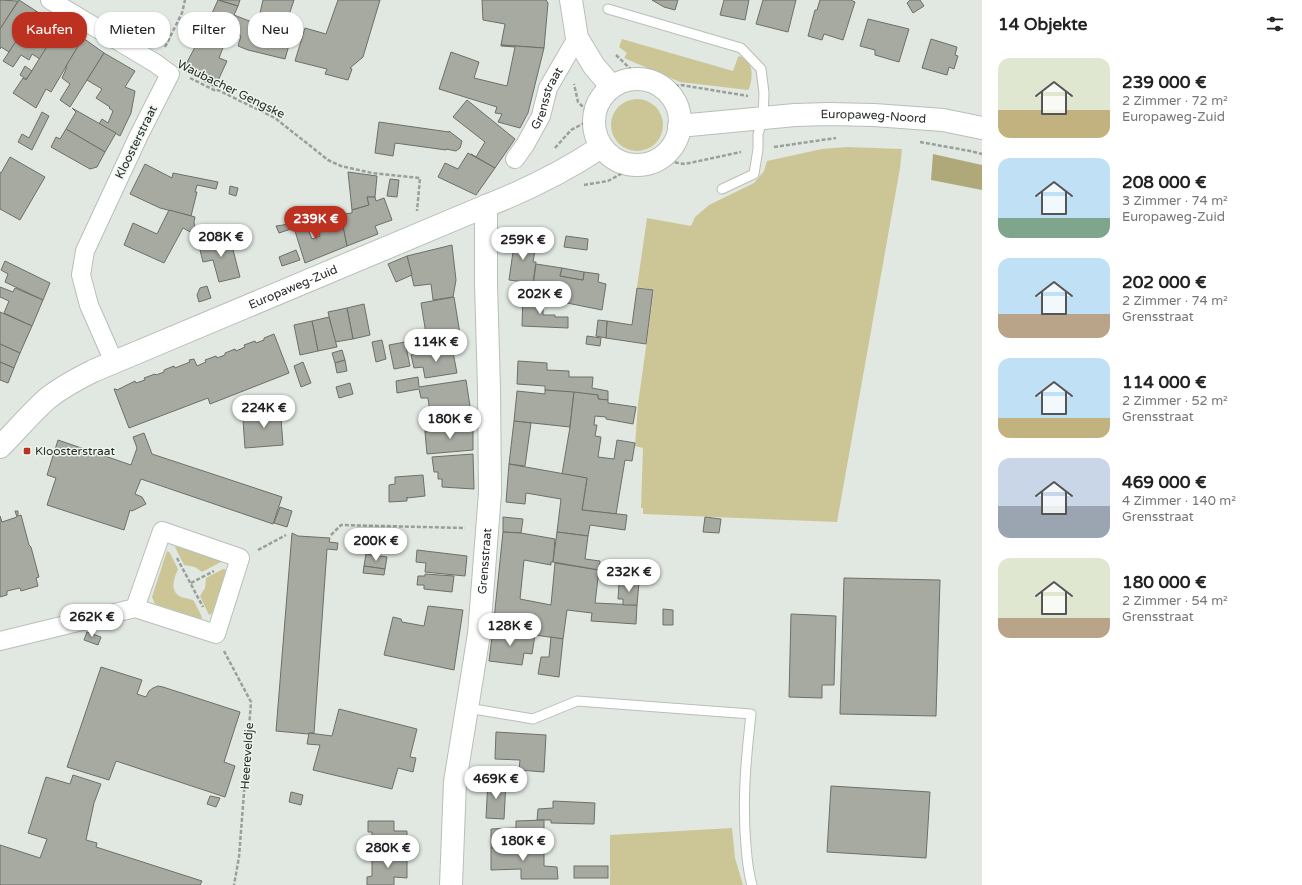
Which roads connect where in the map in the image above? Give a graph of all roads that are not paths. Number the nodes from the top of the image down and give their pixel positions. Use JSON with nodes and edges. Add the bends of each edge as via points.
{"nodes":[{"id":1,"x":50,"y":0,"type":"edge"},
{"id":2,"x":571,"y":0,"type":"edge"},
{"id":3,"x":608,"y":9,"type":"dead end"},
{"id":4,"x":577,"y":38,"type":"junction"},
{"id":5,"x":612,"y":87,"type":"junction"},
{"id":6,"x":763,"y":118,"type":"junction"},
{"id":7,"x":679,"y":126,"type":"junction"},
{"id":8,"x":982,"y":128,"type":"edge"},
{"id":9,"x":601,"y":147,"type":"junction"},
{"id":10,"x":515,"y":159,"type":"dead end"},
{"id":11,"x":722,"y":189,"type":"dead end"},
{"id":12,"x":486,"y":206,"type":"junction"},
{"id":13,"x":114,"y":362,"type":"junction"},
{"id":14,"x":0,"y":447,"type":"edge"},
{"id":15,"x":135,"y":608,"type":"junction"},
{"id":16,"x":0,"y":641,"type":"edge"},
{"id":17,"x":468,"y":708,"type":"junction"},
{"id":18,"x":451,"y":885,"type":"edge"},
{"id":19,"x":752,"y":885,"type":"edge"}],
"edges":[{"from":1,"to":13,"type":"street","name":"Kloosterstraat","via":[[170,74],[85,251],[81,276],[89,305]]},
{"from":2,"to":4,"type":"main road"},
{"from":3,"to":6,"type":"lane","via":[[741,48],[762,69]]},
{"from":4,"to":5,"type":"main road","via":[[594,66]]},
{"from":4,"to":10,"type":"street","name":"Grensstraat","via":[[548,88],[541,116]]},
{"from":5,"to":7,"type":"main road","via":[[632,80],[653,82],[663,88],[676,105]]},
{"from":5,"to":9,"type":"main road","via":[[603,95],[594,118],[596,138]]},
{"from":6,"to":7,"type":"main road","name":"Europaweg-Noord"},
{"from":6,"to":8,"type":"main road","name":"Europaweg-Noord","via":[[808,114],[874,115],[943,120]]},
{"from":6,"to":11,"type":"lane","via":[[758,134],[754,174]]},
{"from":7,"to":9,"type":"main road","via":[[677,136],[666,154],[647,163],[623,163],[611,157]]},
{"from":9,"to":12,"type":"main road","name":"Europaweg-Zuid","via":[[551,177]]},
{"from":12,"to":13,"type":"main road","name":"Europaweg-Zuid"},
{"from":12,"to":17,"type":"main road","name":"Grensstraat","via":[[490,493],[479,634]]},
{"from":13,"to":14,"type":"main road","name":"Europaweg-Zuid","via":[[59,390],[37,408]]},
{"from":15,"to":15,"type":"street","via":[[162,531],[240,558],[216,634]]},
{"from":15,"to":16,"type":"street"},
{"from":17,"to":18,"type":"main road","name":"Grensstraat","via":[[455,782]]},
{"from":17,"to":19,"type":"lane","via":[[533,719],[577,701],[751,714],[744,769],[744,820],[748,872]]}]}
